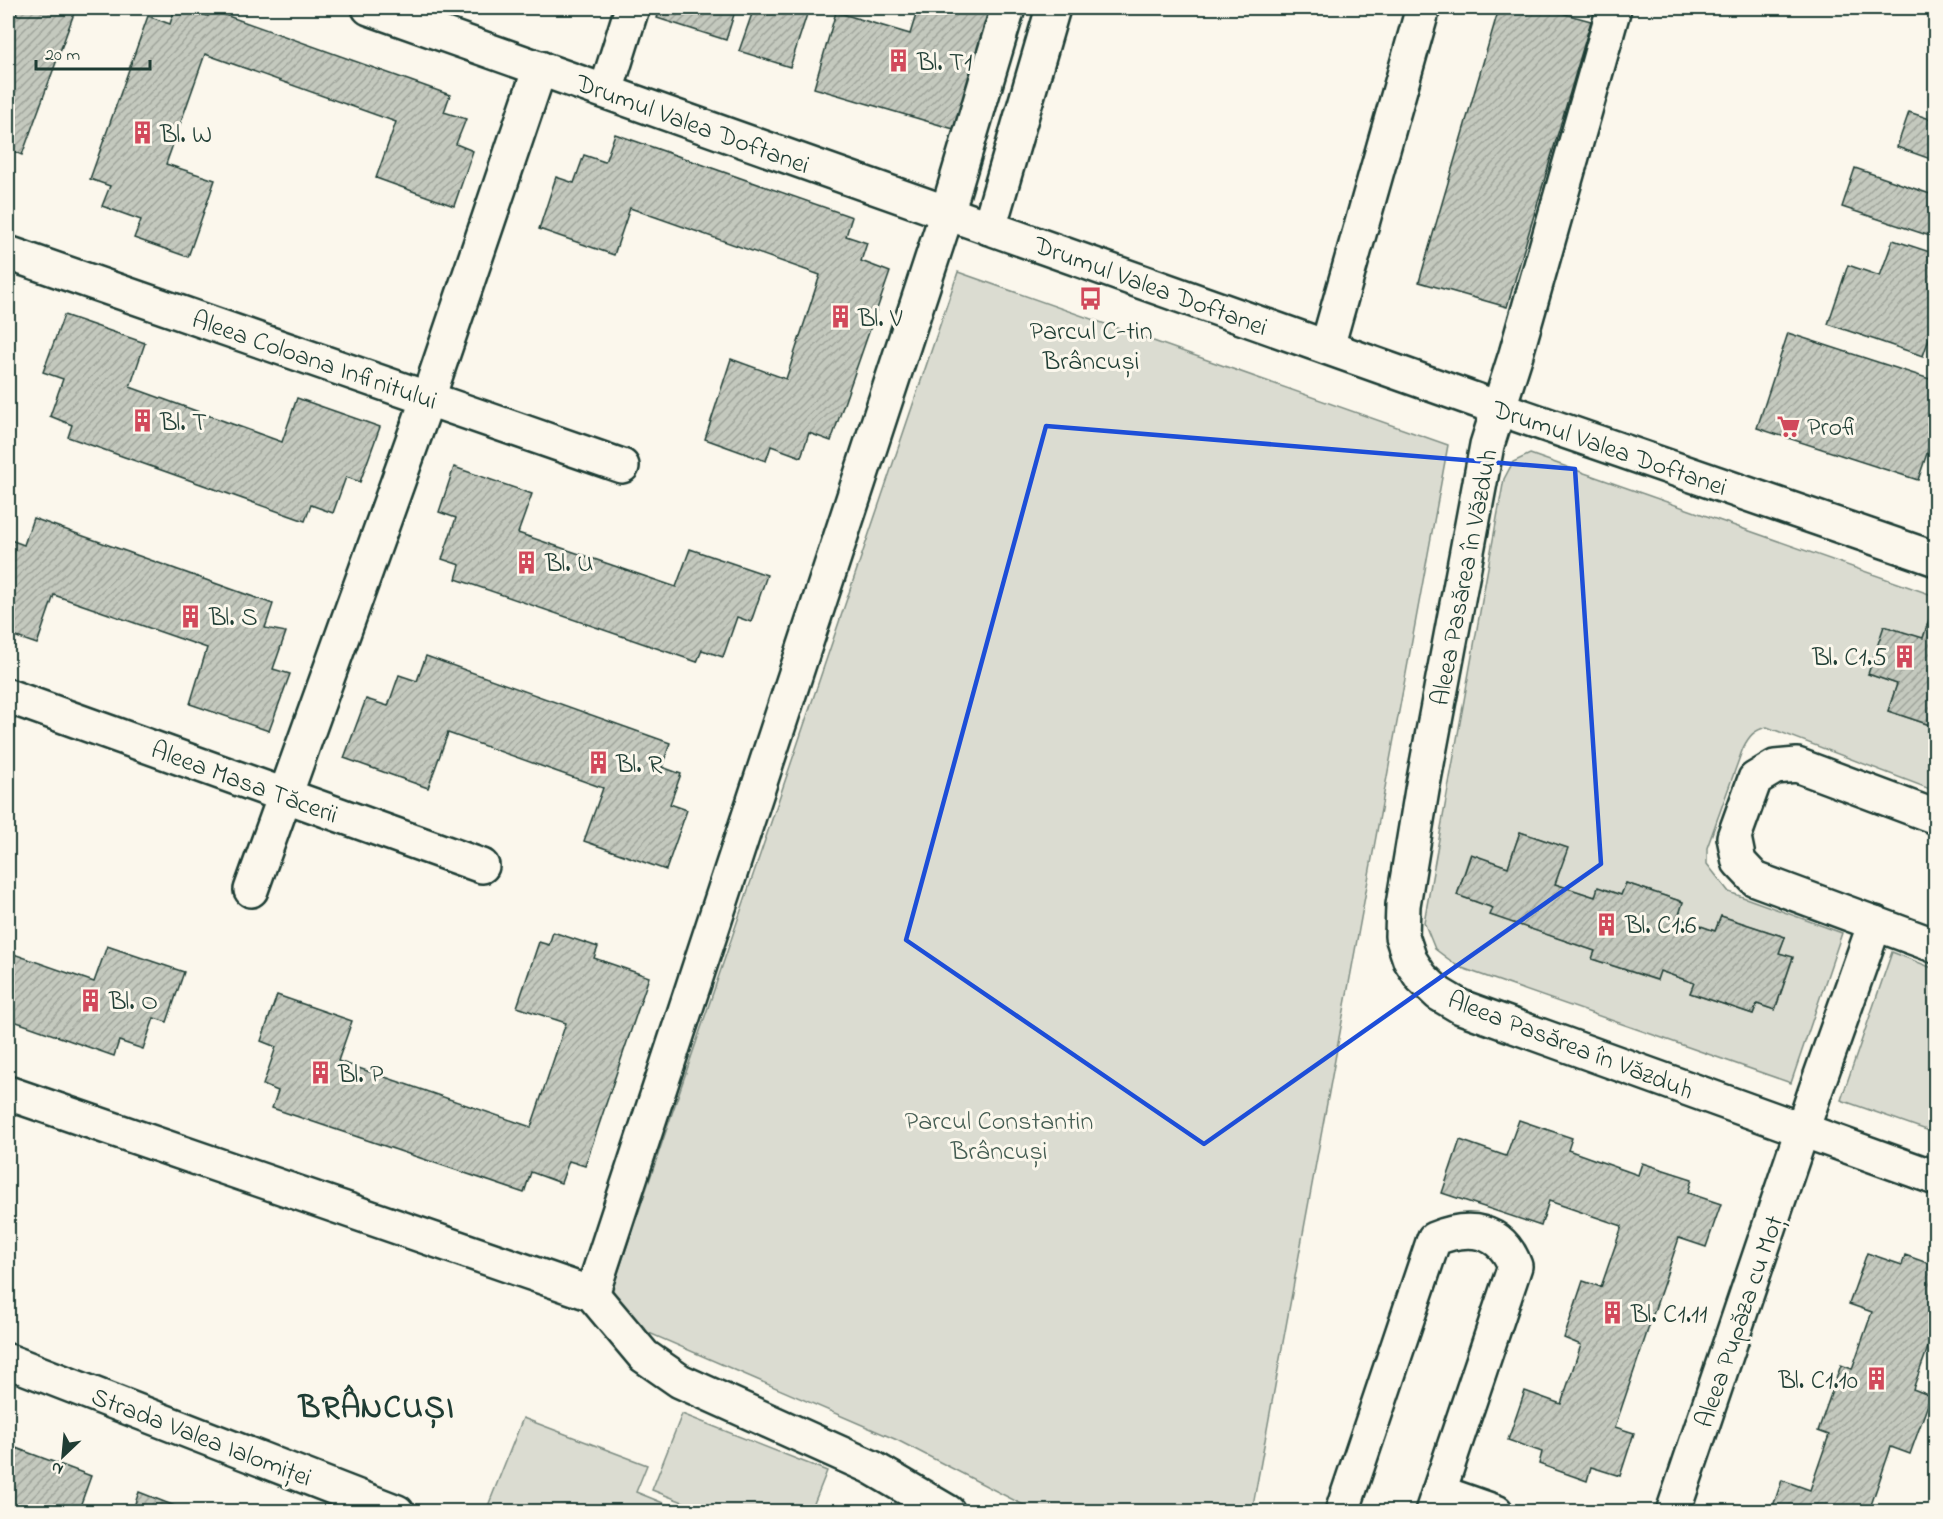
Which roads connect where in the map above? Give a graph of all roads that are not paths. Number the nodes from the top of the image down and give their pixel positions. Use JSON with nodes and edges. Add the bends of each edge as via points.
{"nodes":[{"id":1,"x":369,"y":8,"type":"edge"},
{"id":2,"x":632,"y":8,"type":"edge"},
{"id":3,"x":1008,"y":8,"type":"edge"},
{"id":4,"x":1053,"y":8,"type":"edge"},
{"id":5,"x":1423,"y":8,"type":"edge"},
{"id":6,"x":1614,"y":8,"type":"edge"},
{"id":7,"x":540,"y":68,"type":"junction"},
{"id":8,"x":606,"y":92,"type":"junction"},
{"id":9,"x":947,"y":213,"type":"junction"},
{"id":10,"x":989,"y":228,"type":"junction"},
{"id":11,"x":8,"y":253,"type":"edge"},
{"id":12,"x":1327,"y":347,"type":"junction"},
{"id":13,"x":428,"y":398,"type":"junction"},
{"id":14,"x":1498,"y":408,"type":"junction"},
{"id":15,"x":622,"y":466,"type":"dead end"},
{"id":16,"x":1935,"y":559,"type":"edge"},
{"id":17,"x":8,"y":696,"type":"edge"},
{"id":18,"x":283,"y":795,"type":"junction"},
{"id":19,"x":1935,"y":817,"type":"edge"},
{"id":20,"x":482,"y":866,"type":"dead end"},
{"id":21,"x":251,"y":890,"type":"dead end"},
{"id":22,"x":1875,"y":923,"type":"junction"},
{"id":23,"x":1935,"y":946,"type":"edge"},
{"id":24,"x":8,"y":1094,"type":"edge"},
{"id":25,"x":1803,"y":1130,"type":"junction"},
{"id":26,"x":1935,"y":1178,"type":"edge"},
{"id":27,"x":592,"y":1294,"type":"junction"},
{"id":28,"x":8,"y":1361,"type":"edge"},
{"id":29,"x":1435,"y":1502,"type":"edge"},
{"id":30,"x":397,"y":1512,"type":"edge"},
{"id":31,"x":948,"y":1512,"type":"edge"},
{"id":32,"x":1342,"y":1512,"type":"edge"},
{"id":33,"x":1496,"y":1512,"type":"edge"},
{"id":34,"x":1673,"y":1512,"type":"edge"}],
"edges":[{"from":1,"to":7,"type":"street","name":"Drumul Valea Doftanei"},
{"from":2,"to":8,"type":"street"},
{"from":3,"to":9,"type":"street"},
{"from":4,"to":10,"type":"street"},
{"from":5,"to":12,"type":"street"},
{"from":6,"to":14,"type":"street","name":"Aleea Pasărea în Văzduh"},
{"from":7,"to":8,"type":"street","name":"Drumul Valea Doftanei"},
{"from":7,"to":13,"type":"street"},
{"from":8,"to":9,"type":"street","name":"Drumul Valea Doftanei"},
{"from":9,"to":10,"type":"street","name":"Drumul Valea Doftanei"},
{"from":9,"to":27,"type":"street"},
{"from":10,"to":12,"type":"street","name":"Drumul Valea Doftanei"},
{"from":11,"to":13,"type":"street","name":"Aleea Coloana Infinitului"},
{"from":12,"to":14,"type":"street","name":"Drumul Valea Doftanei"},
{"from":13,"to":15,"type":"street","name":"Aleea Coloana Infinitului"},
{"from":13,"to":18,"type":"street"},
{"from":14,"to":16,"type":"street","name":"Drumul Valea Doftanei"},
{"from":14,"to":25,"type":"street","name":"Aleea Pasărea în Văzduh","via":[[1484,457],[1403,905],[1402,936],[1410,960],[1439,994],[1461,1007]]},
{"from":17,"to":18,"type":"street","name":"Aleea Masa Tăcerii"},
{"from":18,"to":20,"type":"street","name":"Aleea Masa Tăcerii"},
{"from":18,"to":21,"type":"street"},
{"from":19,"to":22,"type":"street","via":[[1797,765],[1775,767],[1755,779],[1734,837],[1739,862],[1755,879]]},
{"from":22,"to":23,"type":"street"},
{"from":22,"to":25,"type":"street","name":"Aleea Pupăza cu Moț"},
{"from":24,"to":27,"type":"street"},
{"from":25,"to":26,"type":"street","name":"Aleea Pasărea în Văzduh"},
{"from":25,"to":34,"type":"street","name":"Aleea Pupăza cu Moț"},
{"from":27,"to":31,"type":"street","via":[[644,1356],[674,1377],[871,1467]]},
{"from":28,"to":30,"type":"street","name":"Strada Valea Ialomiței"},
{"from":29,"to":32,"type":"street","via":[[1515,1266],[1510,1252],[1498,1239],[1468,1230],[1434,1239]]},
{"from":29,"to":33,"type":"street"}]}
